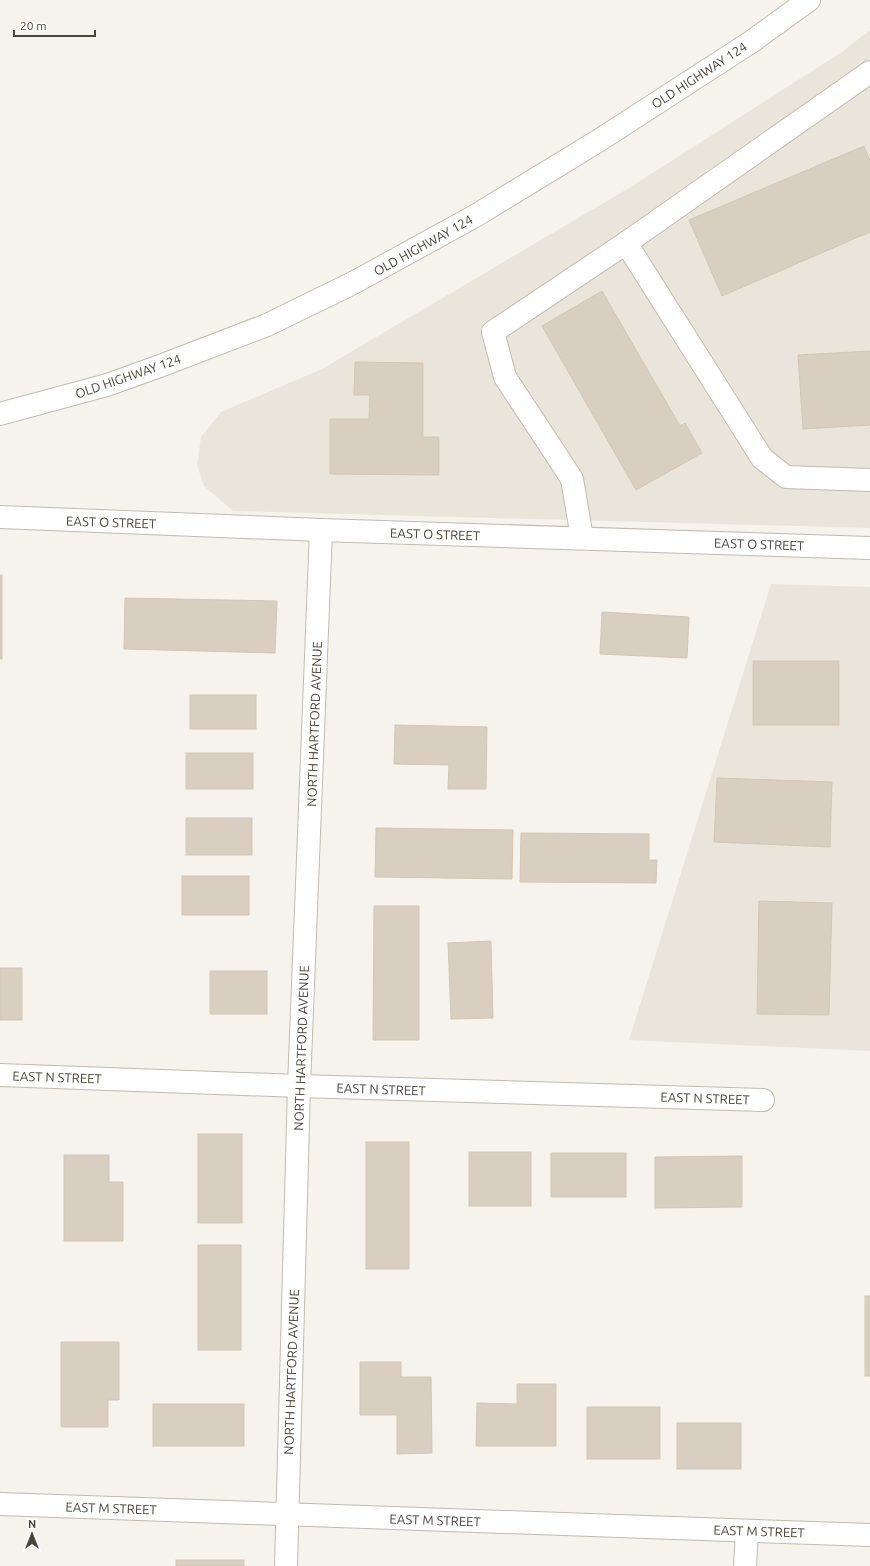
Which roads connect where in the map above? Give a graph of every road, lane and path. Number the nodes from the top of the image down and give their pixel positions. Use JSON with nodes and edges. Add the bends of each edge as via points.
{"nodes":[{"id":1,"x":809,"y":0,"type":"edge"},
{"id":2,"x":870,"y":72,"type":"edge"},
{"id":3,"x":626,"y":243,"type":"junction"},
{"id":4,"x":0,"y":414,"type":"edge"},
{"id":5,"x":870,"y":480,"type":"edge"},
{"id":6,"x":0,"y":517,"type":"edge"},
{"id":7,"x":321,"y":530,"type":"junction"},
{"id":8,"x":582,"y":538,"type":"junction"},
{"id":9,"x":870,"y":548,"type":"edge"},
{"id":10,"x":0,"y":1075,"type":"edge"},
{"id":11,"x":299,"y":1086,"type":"junction"},
{"id":12,"x":762,"y":1100,"type":"dead end"},
{"id":13,"x":0,"y":1504,"type":"edge"},
{"id":14,"x":287,"y":1515,"type":"junction"},
{"id":15,"x":747,"y":1531,"type":"junction"},
{"id":16,"x":870,"y":1535,"type":"edge"},
{"id":17,"x":286,"y":1566,"type":"edge"},
{"id":18,"x":745,"y":1566,"type":"edge"}],
"edges":[{"from":1,"to":4,"type":"street","name":"OLD HIGHWAY 124","via":[[752,42],[598,140],[475,216],[353,283],[267,325],[160,366],[107,385]]},
{"from":2,"to":3,"type":"street"},
{"from":3,"to":5,"type":"street","via":[[762,458],[786,477]]},
{"from":3,"to":8,"type":"street","via":[[493,332],[505,377],[572,479]]},
{"from":6,"to":7,"type":"street","name":"EAST O STREET"},
{"from":7,"to":8,"type":"street","name":"EAST O STREET"},
{"from":7,"to":11,"type":"street","name":"NORTH HARTFORD AVENUE"},
{"from":8,"to":9,"type":"street","name":"EAST O STREET"},
{"from":10,"to":11,"type":"street","name":"EAST N STREET"},
{"from":11,"to":12,"type":"street","name":"EAST N STREET"},
{"from":11,"to":14,"type":"street","name":"NORTH HARTFORD AVENUE"},
{"from":13,"to":14,"type":"street","name":"EAST M STREET"},
{"from":14,"to":15,"type":"street","name":"EAST M STREET"},
{"from":14,"to":17,"type":"street","name":"NORTH HARTFORD AVENUE"},
{"from":15,"to":16,"type":"street","name":"EAST M STREET"},
{"from":15,"to":18,"type":"street"}]}
